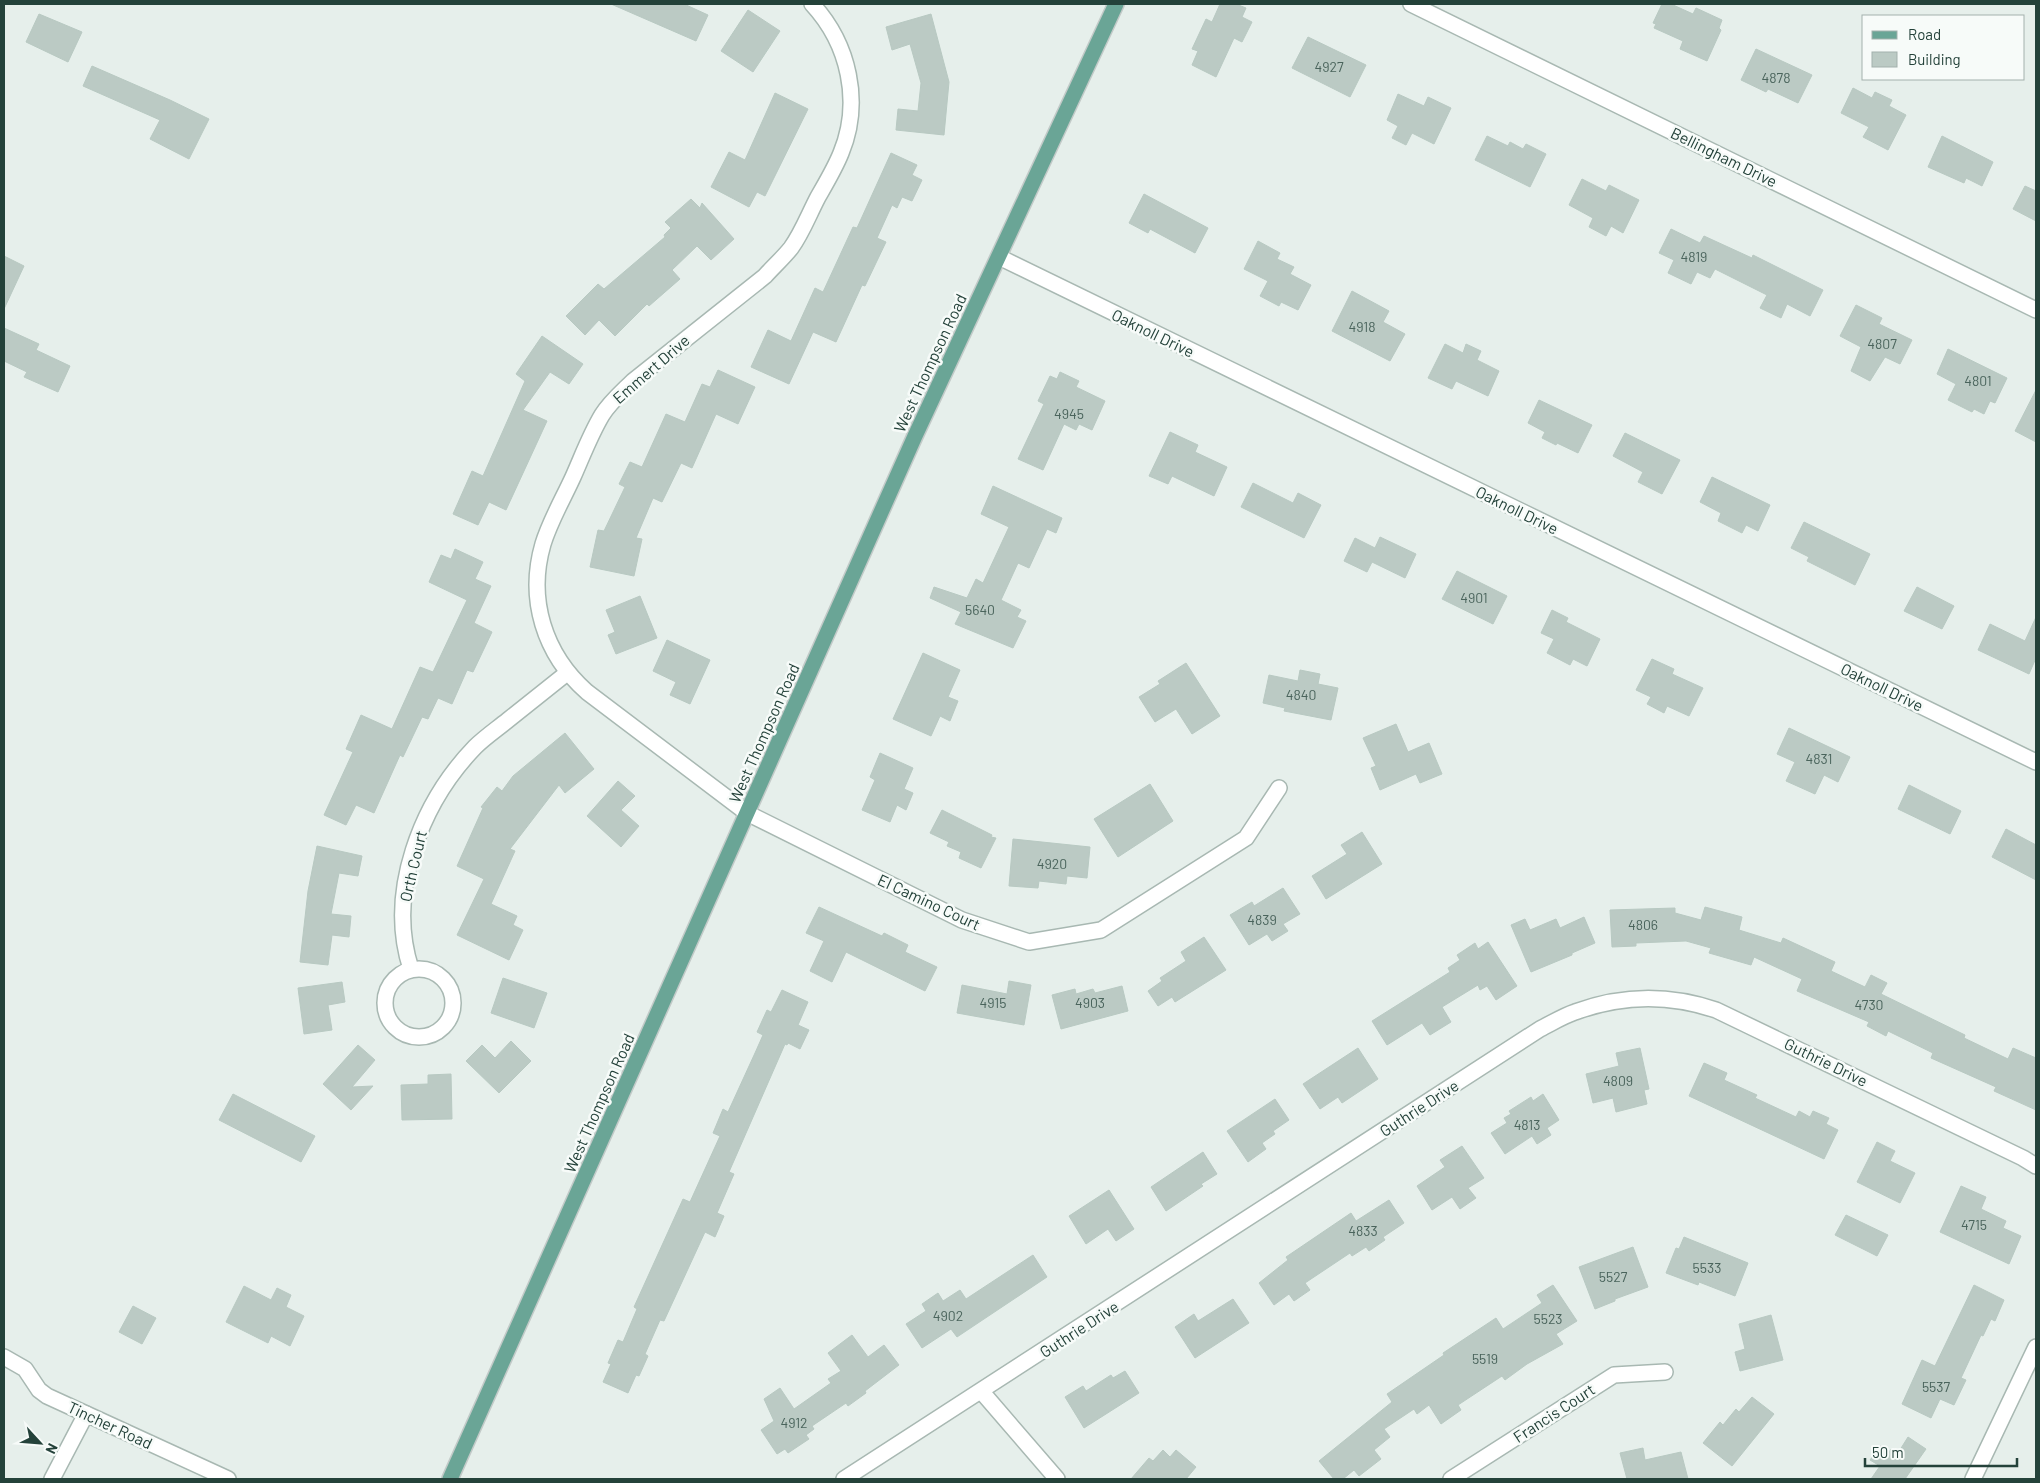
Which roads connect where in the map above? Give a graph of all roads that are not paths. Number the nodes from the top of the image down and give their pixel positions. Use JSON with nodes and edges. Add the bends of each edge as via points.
{"nodes":[{"id":1,"x":812,"y":4,"type":"edge"},
{"id":2,"x":1116,"y":4,"type":"edge"},
{"id":3,"x":1412,"y":4,"type":"edge"},
{"id":4,"x":998,"y":257,"type":"junction"},
{"id":5,"x":2036,"y":310,"type":"edge"},
{"id":6,"x":567,"y":673,"type":"junction"},
{"id":7,"x":2036,"y":762,"type":"edge"},
{"id":8,"x":1279,"y":788,"type":"dead end"},
{"id":9,"x":747,"y":813,"type":"junction"},
{"id":10,"x":411,"y":970,"type":"junction"},
{"id":11,"x":2036,"y":1166,"type":"edge"},
{"id":12,"x":2036,"y":1346,"type":"edge"},
{"id":13,"x":4,"y":1357,"type":"edge"},
{"id":14,"x":1665,"y":1372,"type":"dead end"},
{"id":15,"x":982,"y":1392,"type":"junction"},
{"id":16,"x":86,"y":1414,"type":"junction"},
{"id":17,"x":52,"y":1479,"type":"edge"},
{"id":18,"x":228,"y":1479,"type":"edge"},
{"id":19,"x":450,"y":1479,"type":"edge"},
{"id":20,"x":844,"y":1479,"type":"edge"},
{"id":21,"x":1057,"y":1479,"type":"edge"},
{"id":22,"x":1451,"y":1479,"type":"edge"},
{"id":23,"x":1974,"y":1479,"type":"edge"}],
"edges":[{"from":1,"to":6,"type":"street","name":"Emmert Drive","via":[[834,32],[848,71],[851,117],[842,152],[792,246],[779,261],[765,276],[633,381],[602,416],[548,531],[539,562],[537,590],[542,622],[549,644]]},
{"from":2,"to":4,"type":"main road","name":"West Thompson Road"},
{"from":3,"to":5,"type":"street","name":"Bellingham Drive"},
{"from":4,"to":7,"type":"street","name":"Oaknoll Drive"},
{"from":4,"to":9,"type":"main road","name":"West Thompson Road"},
{"from":6,"to":9,"type":"street","name":"Emmert Drive","via":[[587,692]]},
{"from":6,"to":10,"type":"street","name":"Orth Court","via":[[477,745],[432,804],[420,829],[405,893],[404,939]]},
{"from":8,"to":9,"type":"street","name":"El Camino Court","via":[[1246,838],[1101,930],[1029,942],[962,920]]},
{"from":9,"to":19,"type":"main road","name":"West Thompson Road"},
{"from":10,"to":10,"type":"street","via":[[424,969],[436,973],[452,991],[451,1016],[444,1027],[427,1036],[414,1037],[401,1032],[391,1023],[386,1011],[385,998],[390,985],[399,975]]},
{"from":11,"to":15,"type":"street","name":"Guthrie Drive","via":[[1716,1010],[1649,998],[1602,1003],[1574,1012],[1540,1029]]},
{"from":12,"to":23,"type":"street"},
{"from":13,"to":16,"type":"street","name":"Tincher Road","via":[[25,1369],[42,1392]]},
{"from":14,"to":22,"type":"street","name":"Francis Court","via":[[1614,1375]]},
{"from":15,"to":20,"type":"street","name":"Guthrie Drive"},
{"from":15,"to":21,"type":"street"},
{"from":16,"to":17,"type":"street"},
{"from":16,"to":18,"type":"street","name":"Tincher Road"}]}
